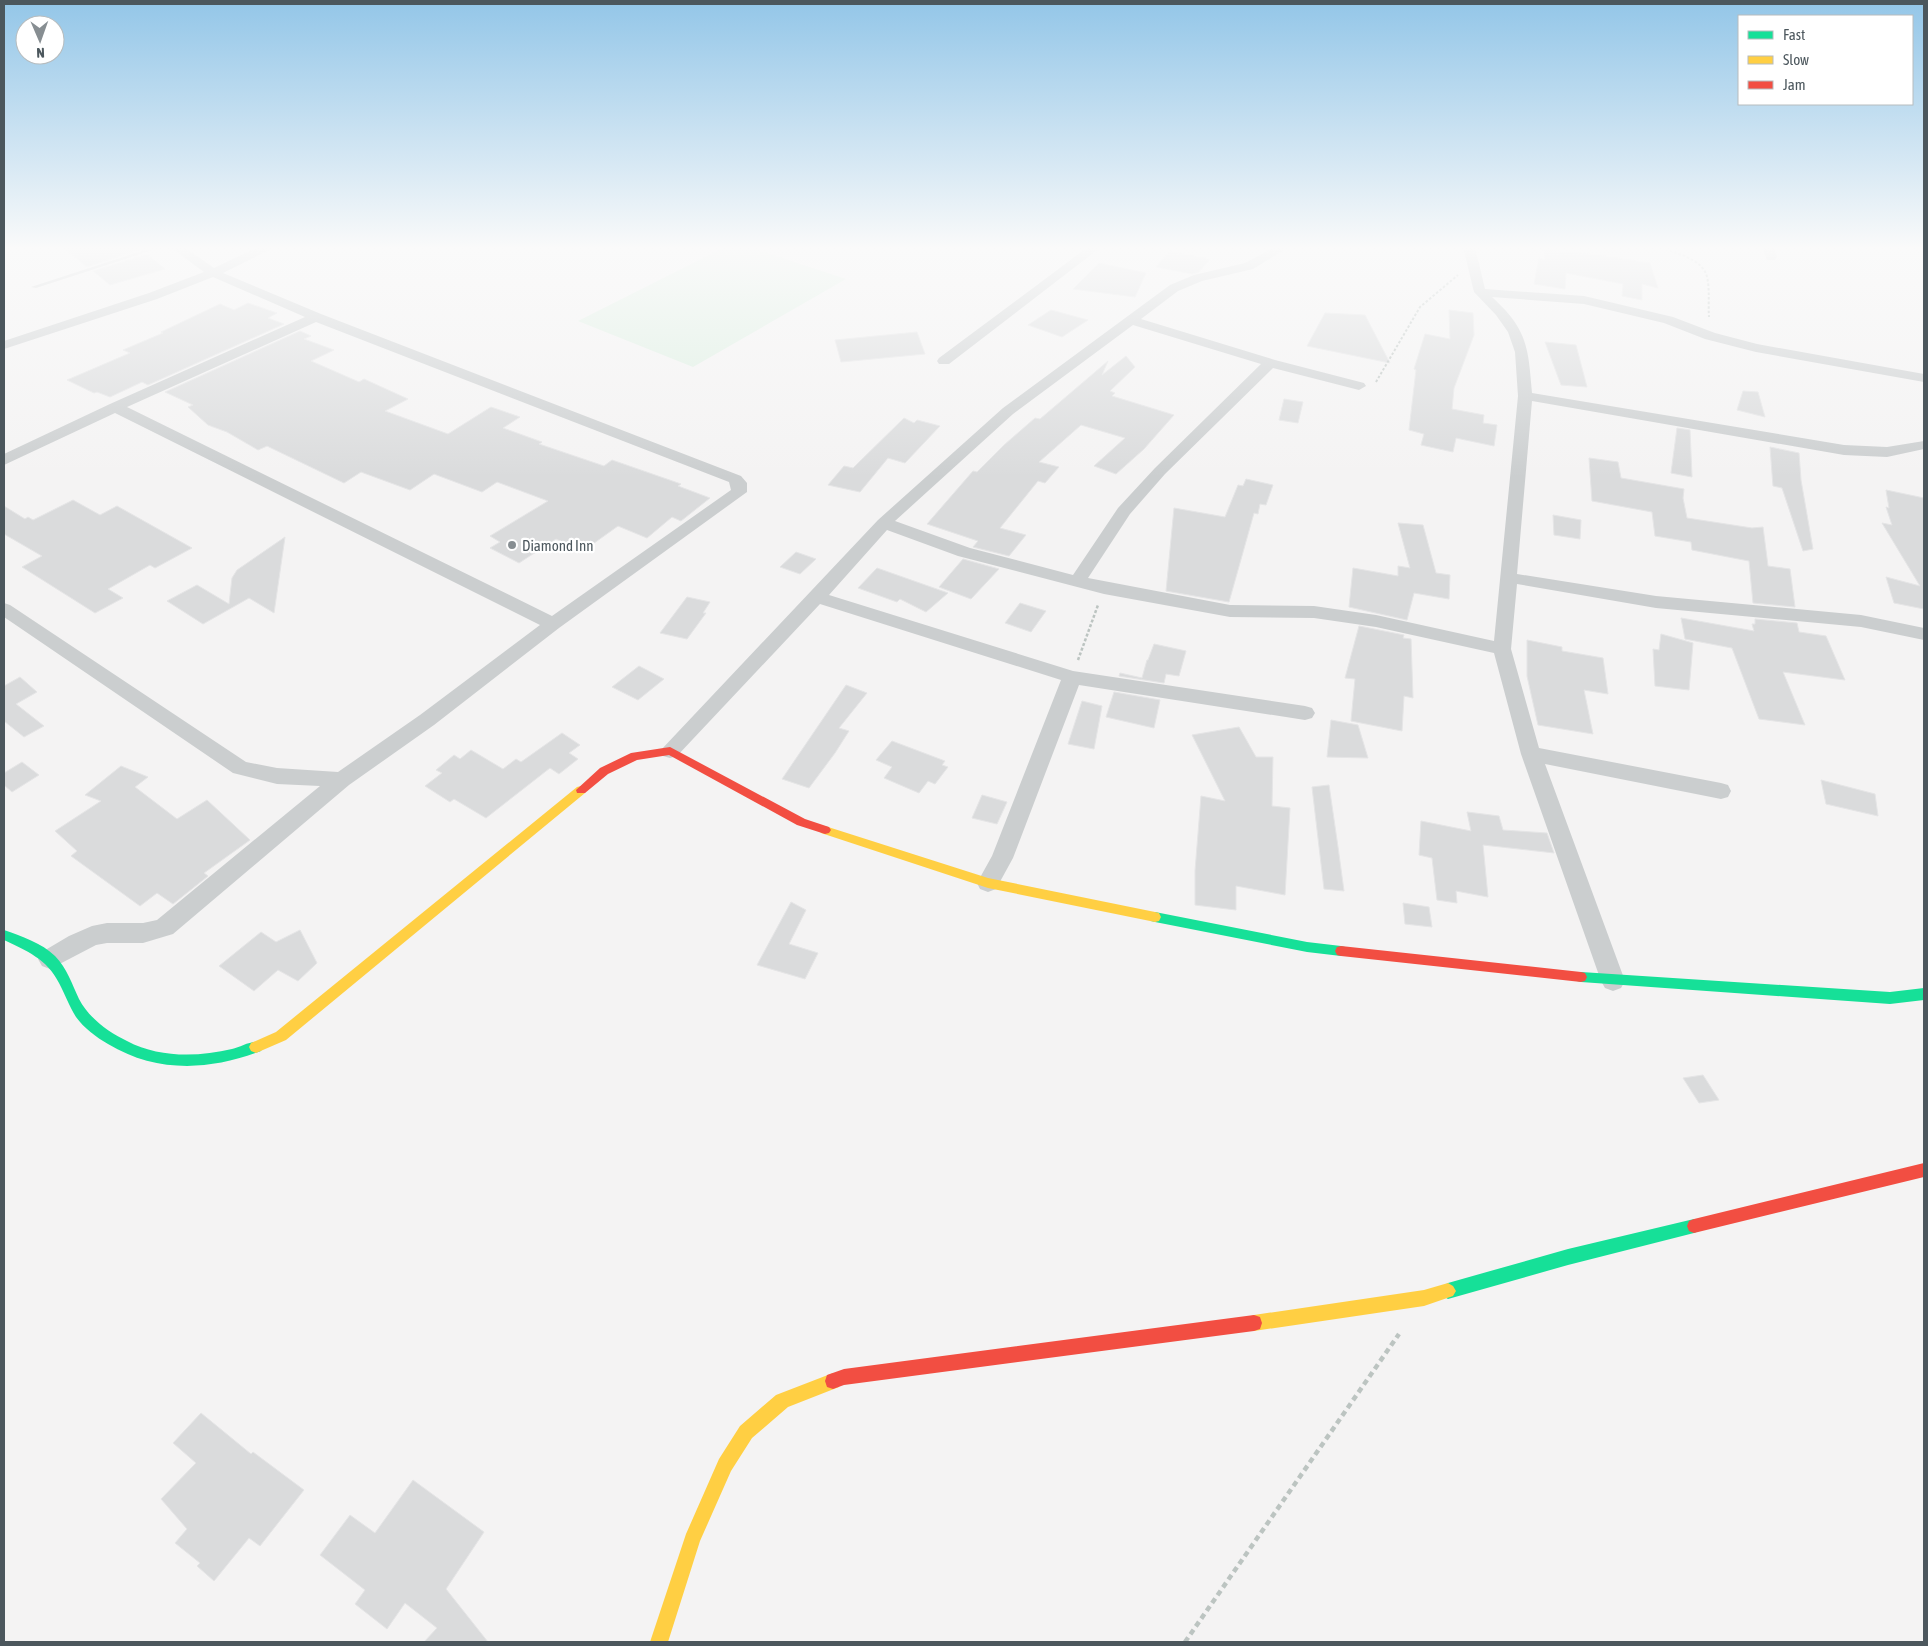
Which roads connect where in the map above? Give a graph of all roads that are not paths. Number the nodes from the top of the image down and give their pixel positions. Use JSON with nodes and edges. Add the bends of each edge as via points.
{"nodes":[{"id":1,"x":67,"y":324,"type":"edge"},
{"id":2,"x":301,"y":324,"type":"edge"},
{"id":3,"x":334,"y":324,"type":"edge"},
{"id":4,"x":993,"y":324,"type":"edge"},
{"id":5,"x":1126,"y":324,"type":"edge"},
{"id":6,"x":1143,"y":324,"type":"edge"},
{"id":7,"x":1509,"y":324,"type":"edge"},
{"id":8,"x":1678,"y":324,"type":"edge"},
{"id":9,"x":4,"y":344,"type":"edge"},
{"id":10,"x":944,"y":361,"type":"dead end"},
{"id":11,"x":1270,"y":363,"type":"junction"},
{"id":12,"x":1924,"y":378,"type":"edge"},
{"id":13,"x":1359,"y":386,"type":"road end"},
{"id":14,"x":1525,"y":396,"type":"junction"},
{"id":15,"x":115,"y":408,"type":"junction"},
{"id":16,"x":1924,"y":445,"type":"edge"},
{"id":17,"x":4,"y":460,"type":"edge"},
{"id":18,"x":884,"y":523,"type":"junction"},
{"id":19,"x":1510,"y":578,"type":"junction"},
{"id":20,"x":1078,"y":582,"type":"junction"},
{"id":21,"x":817,"y":597,"type":"junction"},
{"id":22,"x":4,"y":609,"type":"edge"},
{"id":23,"x":554,"y":624,"type":"junction"},
{"id":24,"x":1924,"y":634,"type":"edge"},
{"id":25,"x":1502,"y":649,"type":"junction"},
{"id":26,"x":1072,"y":677,"type":"junction"},
{"id":27,"x":1305,"y":713,"type":"dead end"},
{"id":28,"x":670,"y":751,"type":"junction"},
{"id":29,"x":1532,"y":754,"type":"junction"},
{"id":30,"x":342,"y":780,"type":"junction"},
{"id":31,"x":1721,"y":791,"type":"dead end"},
{"id":32,"x":988,"y":883,"type":"junction"},
{"id":33,"x":4,"y":935,"type":"edge"},
{"id":34,"x":50,"y":959,"type":"junction"},
{"id":35,"x":1613,"y":981,"type":"junction"},
{"id":36,"x":1924,"y":994,"type":"edge"},
{"id":37,"x":1924,"y":1170,"type":"edge"},
{"id":38,"x":659,"y":1642,"type":"edge"}],
"edges":[{"from":1,"to":9,"type":"street"},
{"from":2,"to":15,"type":"street"},
{"from":3,"to":23,"type":"street","via":[[739,483],[739,492],[735,496]]},
{"from":4,"to":10,"type":"street"},
{"from":5,"to":18,"type":"street","via":[[1008,411]]},
{"from":6,"to":11,"type":"street"},
{"from":7,"to":14,"type":"street","via":[[1522,352]]},
{"from":8,"to":12,"type":"street","via":[[1756,348]]},
{"from":11,"to":13,"type":"street"},
{"from":11,"to":20,"type":"street","via":[[1124,511]]},
{"from":14,"to":16,"type":"street","via":[[1844,450],[1887,452]]},
{"from":14,"to":19,"type":"street"},
{"from":15,"to":17,"type":"street"},
{"from":15,"to":23,"type":"street"},
{"from":18,"to":20,"type":"street","via":[[964,552]]},
{"from":18,"to":21,"type":"street"},
{"from":19,"to":24,"type":"street","via":[[1656,602],[1861,621]]},
{"from":19,"to":25,"type":"street"},
{"from":20,"to":25,"type":"street","via":[[1230,610],[1314,612],[1376,621]]},
{"from":21,"to":26,"type":"street"},
{"from":21,"to":28,"type":"street"},
{"from":22,"to":30,"type":"street","via":[[240,768],[277,776]]},
{"from":23,"to":30,"type":"street"},
{"from":25,"to":29,"type":"street"},
{"from":26,"to":27,"type":"street"},
{"from":26,"to":32,"type":"street","via":[[1002,858]]},
{"from":28,"to":32,"type":"street","via":[[801,822]]},
{"from":28,"to":34,"type":"street","via":[[635,756],[604,771],[281,1036],[244,1052],[209,1060],[175,1060],[139,1054],[111,1041],[85,1018]]},
{"from":29,"to":31,"type":"street"},
{"from":29,"to":35,"type":"street"},
{"from":30,"to":34,"type":"street","via":[[165,927],[143,934],[96,934]]},
{"from":32,"to":35,"type":"street","via":[[1307,946]]},
{"from":33,"to":34,"type":"street"},
{"from":35,"to":36,"type":"street","via":[[1890,998]]},
{"from":37,"to":38,"type":"street","via":[[1568,1257],[1424,1298],[844,1377],[782,1401],[746,1432],[725,1465],[692,1540]]}]}
